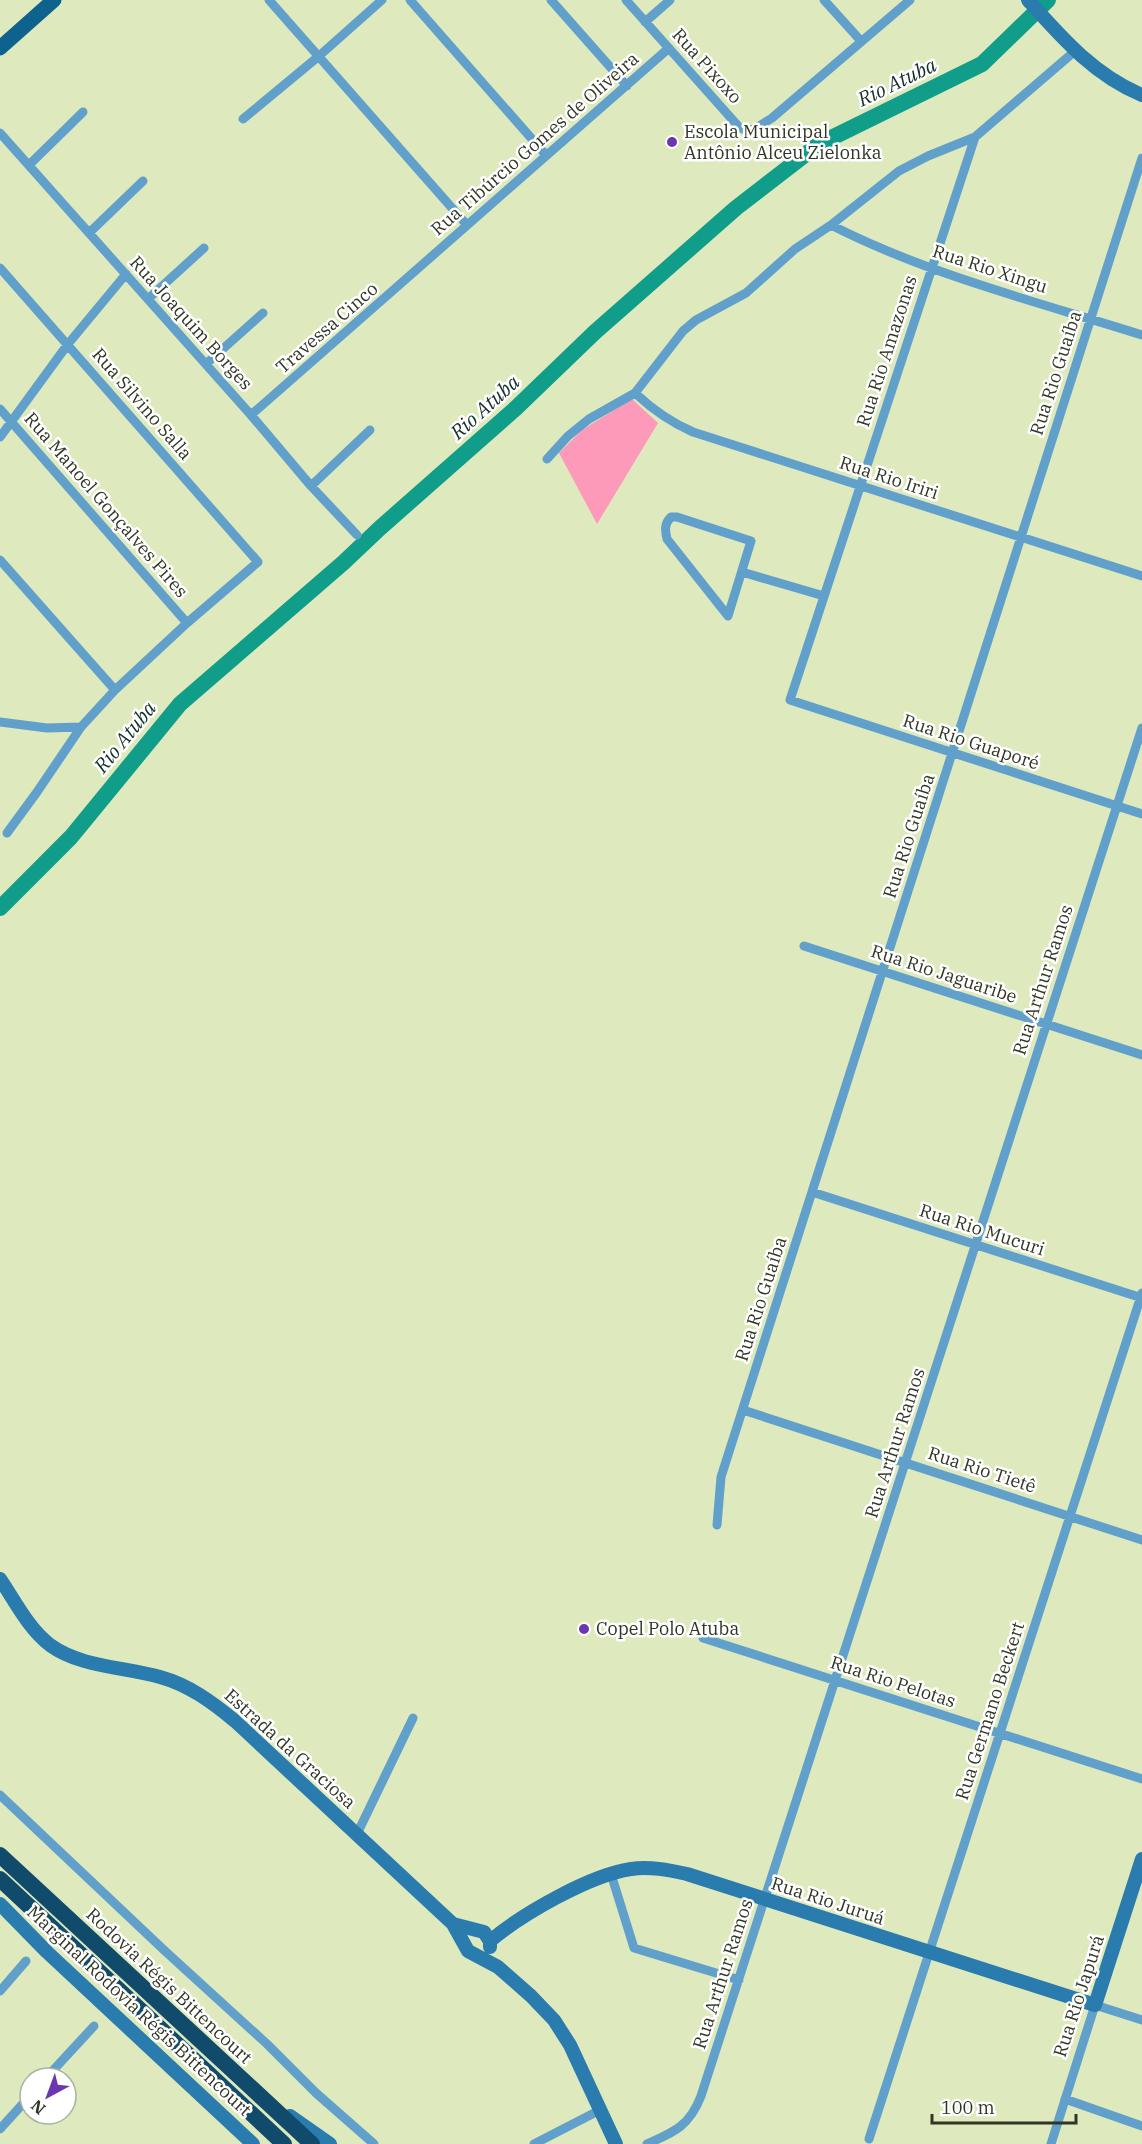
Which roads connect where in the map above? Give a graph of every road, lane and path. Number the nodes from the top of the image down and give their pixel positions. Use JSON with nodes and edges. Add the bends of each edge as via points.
{"nodes":[{"id":1,"x":54,"y":0,"type":"edge"},
{"id":2,"x":269,"y":0,"type":"edge"},
{"id":3,"x":382,"y":0,"type":"edge"},
{"id":4,"x":410,"y":0,"type":"edge"},
{"id":5,"x":551,"y":0,"type":"edge"},
{"id":6,"x":626,"y":0,"type":"edge"},
{"id":7,"x":670,"y":0,"type":"edge"},
{"id":8,"x":824,"y":0,"type":"edge"},
{"id":9,"x":910,"y":0,"type":"edge"},
{"id":10,"x":1029,"y":1,"type":"edge"},
{"id":11,"x":645,"y":22,"type":"junction"},
{"id":12,"x":861,"y":41,"type":"junction"},
{"id":13,"x":0,"y":48,"type":"edge"},
{"id":14,"x":669,"y":48,"type":"junction"},
{"id":15,"x":1075,"y":51,"type":"junction"},
{"id":16,"x":319,"y":56,"type":"junction"},
{"id":17,"x":627,"y":86,"type":"junction"},
{"id":18,"x":1142,"y":94,"type":"edge"},
{"id":19,"x":83,"y":112,"type":"dead end"},
{"id":20,"x":243,"y":119,"type":"dead end"},
{"id":21,"x":0,"y":133,"type":"edge"},
{"id":22,"x":975,"y":137,"type":"junction"},
{"id":23,"x":546,"y":155,"type":"junction"},
{"id":24,"x":1142,"y":158,"type":"edge"},
{"id":25,"x":29,"y":165,"type":"junction"},
{"id":26,"x":143,"y":181,"type":"dead end"},
{"id":27,"x":467,"y":225,"type":"junction"},
{"id":28,"x":831,"y":225,"type":"junction"},
{"id":29,"x":89,"y":233,"type":"junction"},
{"id":30,"x":204,"y":248,"type":"dead end"},
{"id":31,"x":424,"y":265,"type":"joint"},
{"id":32,"x":0,"y":268,"type":"edge"},
{"id":33,"x":932,"y":268,"type":"junction"},
{"id":34,"x":126,"y":274,"type":"junction"},
{"id":35,"x":148,"y":300,"type":"junction"},
{"id":36,"x":262,"y":313,"type":"dead end"},
{"id":37,"x":1091,"y":319,"type":"junction"},
{"id":38,"x":1142,"y":335,"type":"edge"},
{"id":39,"x":68,"y":344,"type":"junction"},
{"id":40,"x":206,"y":364,"type":"junction"},
{"id":41,"x":635,"y":393,"type":"junction"},
{"id":42,"x":0,"y":409,"type":"edge"},
{"id":43,"x":251,"y":415,"type":"junction"},
{"id":44,"x":10,"y":421,"type":"junction"},
{"id":45,"x":370,"y":430,"type":"dead end"},
{"id":46,"x":0,"y":437,"type":"edge"},
{"id":47,"x":547,"y":459,"type":"dead end"},
{"id":48,"x":311,"y":486,"type":"junction"},
{"id":49,"x":860,"y":486,"type":"junction"},
{"id":50,"x":357,"y":535,"type":"dead end"},
{"id":51,"x":1021,"y":537,"type":"junction"},
{"id":52,"x":0,"y":560,"type":"edge"},
{"id":53,"x":742,"y":572,"type":"junction"},
{"id":54,"x":1142,"y":576,"type":"edge"},
{"id":55,"x":824,"y":596,"type":"junction"},
{"id":56,"x":187,"y":622,"type":"junction"},
{"id":57,"x":114,"y":690,"type":"junction"},
{"id":58,"x":790,"y":700,"type":"joint"},
{"id":59,"x":0,"y":722,"type":"edge"},
{"id":60,"x":81,"y":727,"type":"junction"},
{"id":61,"x":1142,"y":728,"type":"edge"},
{"id":62,"x":952,"y":753,"type":"junction"},
{"id":63,"x":1117,"y":806,"type":"junction"},
{"id":64,"x":1142,"y":814,"type":"edge"},
{"id":65,"x":7,"y":833,"type":"dead end"},
{"id":66,"x":804,"y":946,"type":"dead end"},
{"id":67,"x":882,"y":972,"type":"junction"},
{"id":68,"x":1047,"y":1024,"type":"junction"},
{"id":69,"x":1142,"y":1055,"type":"edge"},
{"id":70,"x":812,"y":1192,"type":"junction"},
{"id":71,"x":976,"y":1245,"type":"junction"},
{"id":72,"x":1141,"y":1296,"type":"edge"},
{"id":73,"x":743,"y":1410,"type":"junction"},
{"id":74,"x":906,"y":1463,"type":"junction"},
{"id":75,"x":1070,"y":1517,"type":"junction"},
{"id":76,"x":717,"y":1525,"type":"dead end"},
{"id":77,"x":1142,"y":1540,"type":"edge"},
{"id":78,"x":0,"y":1579,"type":"edge"},
{"id":79,"x":703,"y":1638,"type":"dead end"},
{"id":80,"x":835,"y":1680,"type":"junction"},
{"id":81,"x":413,"y":1718,"type":"dead end"},
{"id":82,"x":1000,"y":1733,"type":"junction"},
{"id":83,"x":1142,"y":1779,"type":"edge"},
{"id":84,"x":0,"y":1795,"type":"edge"},
{"id":85,"x":357,"y":1834,"type":"junction"},
{"id":86,"x":0,"y":1855,"type":"edge"},
{"id":87,"x":1142,"y":1859,"type":"edge"},
{"id":88,"x":611,"y":1874,"type":"junction"},
{"id":89,"x":0,"y":1879,"type":"edge"},
{"id":90,"x":765,"y":1899,"type":"junction"},
{"id":91,"x":0,"y":1904,"type":"edge"},
{"id":92,"x":453,"y":1924,"type":"junction"},
{"id":93,"x":486,"y":1937,"type":"junction"},
{"id":94,"x":465,"y":1946,"type":"junction"},
{"id":95,"x":929,"y":1952,"type":"junction"},
{"id":96,"x":478,"y":1956,"type":"junction"},
{"id":97,"x":26,"y":1961,"type":"dead end"},
{"id":98,"x":498,"y":1967,"type":"junction"},
{"id":99,"x":739,"y":1980,"type":"junction"},
{"id":100,"x":0,"y":1991,"type":"edge"},
{"id":101,"x":1095,"y":2005,"type":"junction"},
{"id":102,"x":1142,"y":2020,"type":"edge"},
{"id":103,"x":94,"y":2026,"type":"dead end"},
{"id":104,"x":57,"y":2066,"type":"edge"},
{"id":105,"x":259,"y":2096,"type":"junction"},
{"id":106,"x":1065,"y":2099,"type":"junction"},
{"id":107,"x":18,"y":2109,"type":"edge"},
{"id":108,"x":600,"y":2110,"type":"junction"},
{"id":109,"x":1142,"y":2126,"type":"edge"},
{"id":110,"x":0,"y":2129,"type":"edge"},
{"id":111,"x":869,"y":2139,"type":"dead end"},
{"id":112,"x":253,"y":2144,"type":"edge"},
{"id":113,"x":284,"y":2144,"type":"edge"},
{"id":114,"x":312,"y":2144,"type":"edge"},
{"id":115,"x":330,"y":2144,"type":"edge"},
{"id":116,"x":374,"y":2144,"type":"edge"},
{"id":117,"x":534,"y":2144,"type":"edge"},
{"id":118,"x":616,"y":2144,"type":"edge"},
{"id":119,"x":647,"y":2144,"type":"edge"},
{"id":120,"x":1051,"y":2144,"type":"edge"}],
"edges":[{"from":1,"to":13,"type":"main road"},
{"from":2,"to":16,"type":"street"},
{"from":3,"to":16,"type":"street"},
{"from":4,"to":23,"type":"street"},
{"from":5,"to":17,"type":"street"},
{"from":6,"to":11,"type":"street","name":"Rua Pixoxo"},
{"from":7,"to":11,"type":"street"},
{"from":8,"to":12,"type":"street"},
{"from":9,"to":12,"type":"street"},
{"from":10,"to":15,"type":"main road"},
{"from":11,"to":14,"type":"street","name":"Rua Pixoxo"},
{"from":12,"to":14,"type":"street","name":"Rua Pixoxo","via":[[772,118],[747,131],[739,127]]},
{"from":14,"to":17,"type":"street","name":"Rua Tibúrcio Gomes de Oliveira"},
{"from":15,"to":18,"type":"main road","via":[[1114,82]]},
{"from":15,"to":22,"type":"street"},
{"from":16,"to":20,"type":"street"},
{"from":16,"to":27,"type":"street"},
{"from":17,"to":23,"type":"street","name":"Rua Tibúrcio Gomes de Oliveira"},
{"from":19,"to":25,"type":"street"},
{"from":21,"to":25,"type":"street","name":"Rua Joaquim Borges"},
{"from":22,"to":28,"type":"street","via":[[899,171]]},
{"from":22,"to":33,"type":"street","name":"Rua Rio Amazonas"},
{"from":23,"to":27,"type":"street","name":"Rua Tibúrcio Gomes de Oliveira"},
{"from":24,"to":37,"type":"street","name":"Rua Rio Guaíba"},
{"from":25,"to":29,"type":"street","name":"Rua Joaquim Borges"},
{"from":26,"to":29,"type":"street"},
{"from":27,"to":31,"type":"street","name":"Rua Tibúrcio Gomes de Oliveira"},
{"from":28,"to":33,"type":"street","name":"Rua Rio Xingu","via":[[876,248]]},
{"from":28,"to":41,"type":"street","via":[[800,245],[746,293],[689,325]]},
{"from":29,"to":34,"type":"street","name":"Rua Joaquim Borges"},
{"from":30,"to":35,"type":"street"},
{"from":31,"to":43,"type":"street","name":"Travessa Cinco"},
{"from":32,"to":39,"type":"street","name":"Rua Silvino Salla"},
{"from":33,"to":37,"type":"street","name":"Rua Rio Xingu"},
{"from":33,"to":49,"type":"street","name":"Rua Rio Amazonas"},
{"from":34,"to":35,"type":"street","name":"Rua Joaquim Borges"},
{"from":34,"to":39,"type":"street"},
{"from":35,"to":40,"type":"street","name":"Rua Joaquim Borges"},
{"from":36,"to":40,"type":"street"},
{"from":37,"to":38,"type":"street","name":"Rua Rio Xingu"},
{"from":37,"to":51,"type":"street","name":"Rua Rio Guaíba"},
{"from":39,"to":44,"type":"street"},
{"from":39,"to":56,"type":"street","name":"Rua Silvino Salla","via":[[258,562]]},
{"from":40,"to":43,"type":"street","name":"Rua Joaquim Borges"},
{"from":41,"to":47,"type":"street","via":[[589,419]]},
{"from":41,"to":49,"type":"street","name":"Rua Rio Iriri","via":[[653,410],[687,429]]},
{"from":42,"to":44,"type":"street","name":"Rua Manoel Gonçalves Pires"},
{"from":43,"to":48,"type":"street","name":"Rua Joaquim Borges"},
{"from":44,"to":46,"type":"street"},
{"from":44,"to":56,"type":"street","name":"Rua Manoel Gonçalves Pires"},
{"from":45,"to":48,"type":"street"},
{"from":48,"to":50,"type":"street","name":"Rua Joaquim Borges"},
{"from":49,"to":51,"type":"street","name":"Rua Rio Iriri"},
{"from":49,"to":55,"type":"street","name":"Rua Rio Amazonas"},
{"from":51,"to":54,"type":"street","name":"Rua Rio Iriri"},
{"from":51,"to":62,"type":"street","name":"Rua Rio Guaíba"},
{"from":52,"to":57,"type":"street"},
{"from":53,"to":53,"type":"street","via":[[751,541],[677,518],[667,521],[664,530],[671,547],[728,616]]},
{"from":53,"to":55,"type":"street"},
{"from":55,"to":58,"type":"street","name":"Rua Rio Amazonas"},
{"from":56,"to":57,"type":"street"},
{"from":57,"to":60,"type":"street"},
{"from":58,"to":62,"type":"street","name":"Rua Rio Guaporé"},
{"from":59,"to":60,"type":"street","via":[[47,728]]},
{"from":60,"to":65,"type":"street"},
{"from":61,"to":63,"type":"street","name":"Rua Arthur Ramos"},
{"from":62,"to":63,"type":"street","name":"Rua Rio Guaporé"},
{"from":62,"to":67,"type":"street","name":"Rua Rio Guaíba"},
{"from":63,"to":64,"type":"street","name":"Rua Rio Guaporé"},
{"from":63,"to":68,"type":"street","name":"Rua Arthur Ramos"},
{"from":66,"to":67,"type":"street","name":"Rua Rio Jaguaribe"},
{"from":67,"to":68,"type":"street","name":"Rua Rio Jaguaribe"},
{"from":67,"to":70,"type":"street","name":"Rua Rio Guaíba"},
{"from":68,"to":69,"type":"street","name":"Rua Rio Jaguaribe"},
{"from":68,"to":71,"type":"street","name":"Rua Arthur Ramos"},
{"from":70,"to":71,"type":"street","name":"Rua Rio Mucuri"},
{"from":70,"to":73,"type":"street","name":"Rua Rio Guaíba"},
{"from":71,"to":72,"type":"street","name":"Rua Rio Mucuri"},
{"from":71,"to":74,"type":"street","name":"Rua Arthur Ramos"},
{"from":72,"to":75,"type":"street","name":"Rua Germano Beckert"},
{"from":73,"to":74,"type":"street","name":"Rua Rio Tietê"},
{"from":73,"to":76,"type":"street","name":"Rua Rio Guaíba","via":[[722,1477]]},
{"from":74,"to":75,"type":"street","name":"Rua Rio Tietê"},
{"from":74,"to":80,"type":"street","name":"Rua Arthur Ramos"},
{"from":75,"to":77,"type":"street","name":"Rua Rio Tietê"},
{"from":75,"to":82,"type":"street","name":"Rua Germano Beckert"},
{"from":78,"to":85,"type":"main road","name":"Estrada da Graciosa","via":[[32,1627],[52,1646],[74,1657],[168,1679],[206,1698]]},
{"from":79,"to":80,"type":"street","name":"Rua Rio Pelotas"},
{"from":80,"to":82,"type":"street","name":"Rua Rio Pelotas"},
{"from":80,"to":90,"type":"street","name":"Rua Arthur Ramos"},
{"from":81,"to":85,"type":"street"},
{"from":82,"to":83,"type":"street","name":"Rua Rio Pelotas"},
{"from":82,"to":95,"type":"street","name":"Rua Germano Beckert"},
{"from":84,"to":116,"type":"street"},
{"from":85,"to":92,"type":"main road","name":"Estrada da Graciosa"},
{"from":86,"to":105,"type":"highway","name":"Rodovia Régis Bittencourt"},
{"from":87,"to":101,"type":"main road","name":"Rua Rio Japurá"},
{"from":88,"to":90,"type":"main road","name":"Rua Rio Juruá","via":[[634,1869],[669,1870]]},
{"from":88,"to":93,"type":"main road","name":"Rua Rio Juruá","via":[[582,1885]]},
{"from":88,"to":99,"type":"street","via":[[634,1948]]},
{"from":89,"to":113,"type":"highway","name":"Rodovia Régis Bittencourt"},
{"from":90,"to":95,"type":"main road","name":"Rua Rio Juruá"},
{"from":90,"to":99,"type":"street","name":"Rua Arthur Ramos"},
{"from":91,"to":112,"type":"main road","name":"Marginal Rodovia Régis Bittencourt"},
{"from":92,"to":93,"type":"main road","name":"Estrada da Graciosa"},
{"from":92,"to":94,"type":"main road","name":"Estrada da Graciosa"},
{"from":93,"to":94,"type":"main road","via":[[468,1935]]},
{"from":93,"to":96,"type":"main road","via":[[483,1955]]},
{"from":93,"to":98,"type":"main road"},
{"from":94,"to":96,"type":"main road"},
{"from":95,"to":101,"type":"main road","name":"Rua Rio Juruá"},
{"from":95,"to":111,"type":"street","name":"Rua Germano Beckert"},
{"from":96,"to":98,"type":"main road"},
{"from":97,"to":100,"type":"street"},
{"from":98,"to":108,"type":"main road","via":[[554,2020]]},
{"from":99,"to":119,"type":"street","name":"Rua Arthur Ramos","via":[[697,2108],[681,2128]]},
{"from":101,"to":102,"type":"street","name":"Rua Rio Juruá"},
{"from":101,"to":106,"type":"street","name":"Rua Rio Japurá"},
{"from":103,"to":104,"type":"street"},
{"from":105,"to":114,"type":"highway","name":"Rodovia Régis Bittencourt"},
{"from":105,"to":115,"type":"main road","name":"Marginal Rodovia Régis Bittencourt"},
{"from":106,"to":109,"type":"street"},
{"from":106,"to":120,"type":"street","name":"Rua Rio Japurá"},
{"from":107,"to":110,"type":"street"},
{"from":108,"to":117,"type":"street"},
{"from":108,"to":118,"type":"main road"}]}
